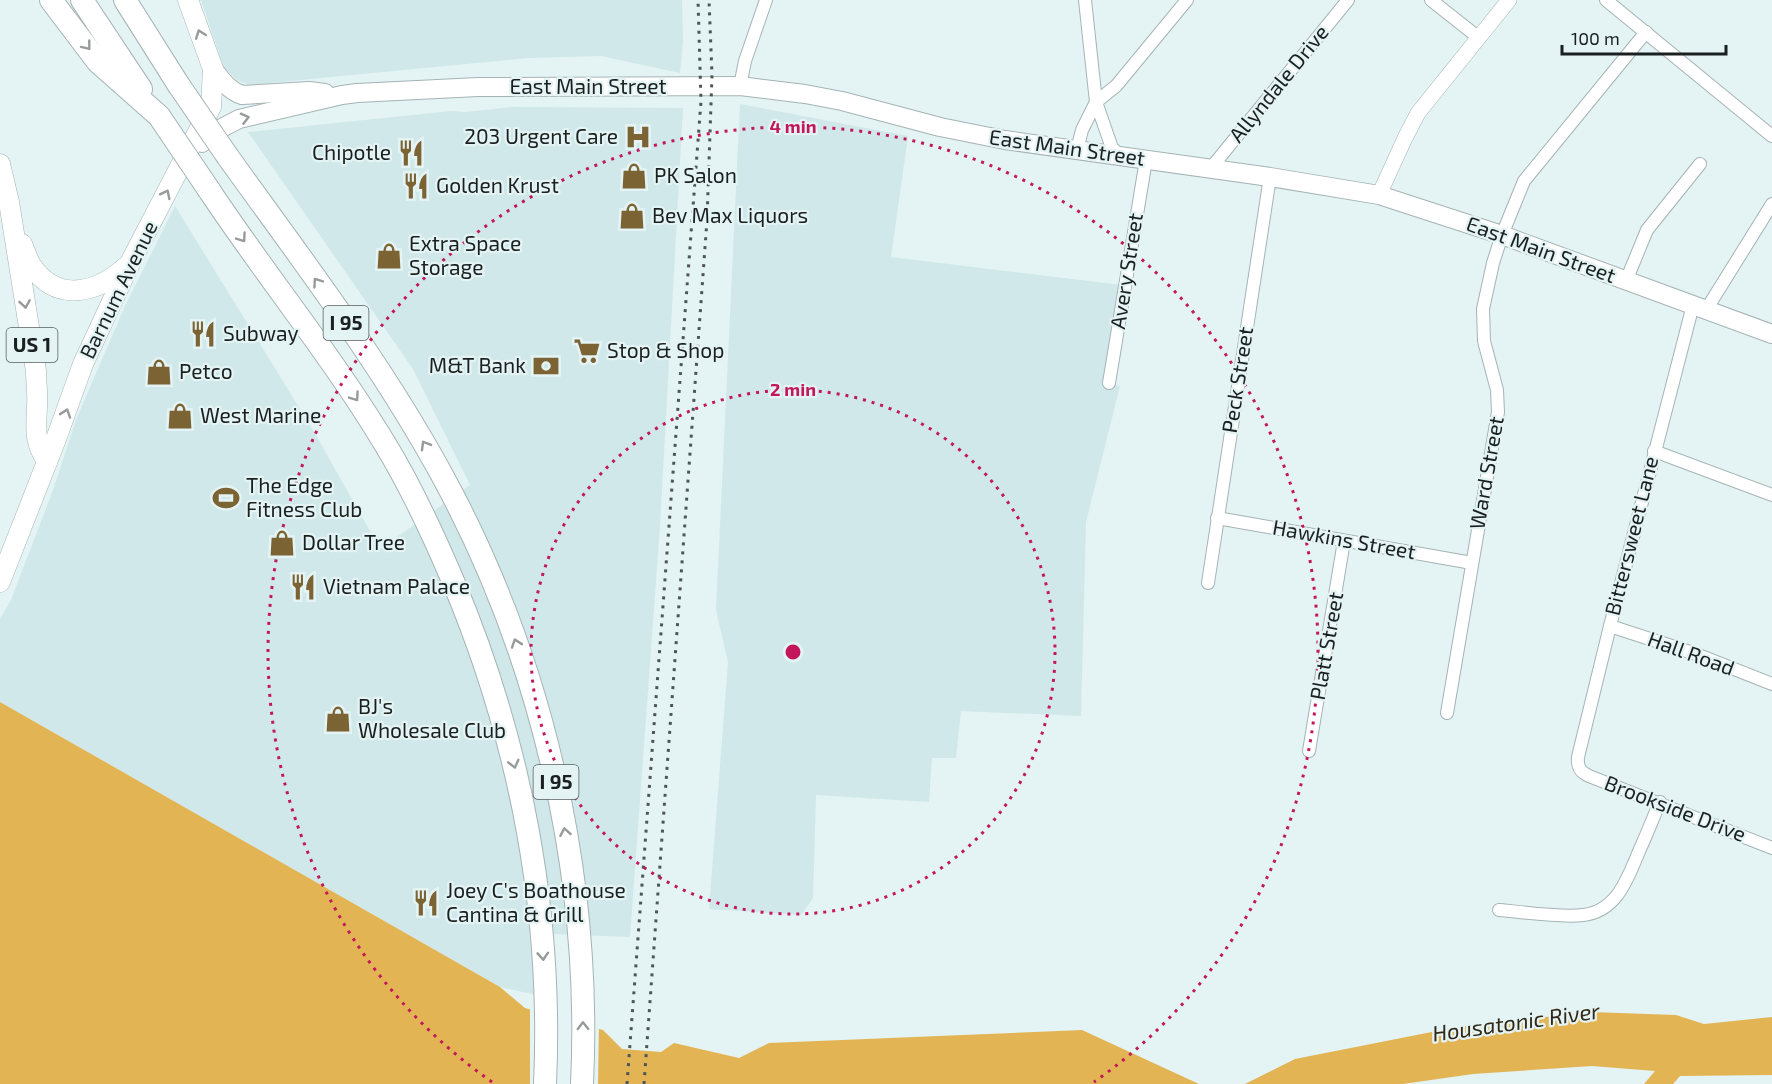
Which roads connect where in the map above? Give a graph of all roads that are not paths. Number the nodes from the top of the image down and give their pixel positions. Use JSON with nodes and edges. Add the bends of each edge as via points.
{"nodes":[{"id":1,"x":51,"y":0,"type":"edge"},
{"id":2,"x":82,"y":0,"type":"edge"},
{"id":3,"x":125,"y":0,"type":"edge"},
{"id":4,"x":188,"y":0,"type":"edge"},
{"id":5,"x":766,"y":0,"type":"edge"},
{"id":6,"x":1085,"y":0,"type":"edge"},
{"id":7,"x":1187,"y":0,"type":"edge"},
{"id":8,"x":1348,"y":0,"type":"edge"},
{"id":9,"x":1431,"y":0,"type":"edge"},
{"id":10,"x":1509,"y":0,"type":"edge"},
{"id":11,"x":1606,"y":0,"type":"edge"},
{"id":12,"x":1646,"y":32,"type":"junction"},
{"id":13,"x":1479,"y":38,"type":"junction"},
{"id":14,"x":213,"y":69,"type":"junction"},
{"id":15,"x":740,"y":86,"type":"junction"},
{"id":16,"x":342,"y":95,"type":"junction"},
{"id":17,"x":1096,"y":102,"type":"junction"},
{"id":18,"x":159,"y":116,"type":"junction"},
{"id":19,"x":1772,"y":136,"type":"edge"},
{"id":20,"x":1077,"y":150,"type":"junction"},
{"id":21,"x":1121,"y":156,"type":"junction"},
{"id":22,"x":1146,"y":160,"type":"junction"},
{"id":23,"x":0,"y":164,"type":"edge"},
{"id":24,"x":182,"y":164,"type":"junction"},
{"id":25,"x":1700,"y":164,"type":"dead end"},
{"id":26,"x":1211,"y":168,"type":"junction"},
{"id":27,"x":1270,"y":177,"type":"junction"},
{"id":28,"x":1379,"y":195,"type":"junction"},
{"id":29,"x":4,"y":202,"type":"edge"},
{"id":30,"x":1772,"y":204,"type":"edge"},
{"id":31,"x":12,"y":225,"type":"junction"},
{"id":32,"x":1502,"y":235,"type":"junction"},
{"id":33,"x":131,"y":261,"type":"junction"},
{"id":34,"x":1626,"y":281,"type":"junction"},
{"id":35,"x":1699,"y":307,"type":"junction"},
{"id":36,"x":1772,"y":334,"type":"edge"},
{"id":37,"x":1109,"y":383,"type":"dead end"},
{"id":38,"x":1654,"y":451,"type":"junction"},
{"id":39,"x":47,"y":462,"type":"junction"},
{"id":40,"x":1772,"y":495,"type":"edge"},
{"id":41,"x":1217,"y":518,"type":"junction"},
{"id":42,"x":1344,"y":541,"type":"junction"},
{"id":43,"x":1472,"y":562,"type":"junction"},
{"id":44,"x":0,"y":582,"type":"edge"},
{"id":45,"x":1208,"y":583,"type":"dead end"},
{"id":46,"x":1610,"y":626,"type":"junction"},
{"id":47,"x":1772,"y":684,"type":"edge"},
{"id":48,"x":1447,"y":713,"type":"dead end"},
{"id":49,"x":1309,"y":751,"type":"dead end"},
{"id":50,"x":1579,"y":769,"type":"joint"},
{"id":51,"x":1660,"y":802,"type":"junction"},
{"id":52,"x":1772,"y":848,"type":"edge"},
{"id":53,"x":1499,"y":910,"type":"dead end"},
{"id":54,"x":545,"y":1084,"type":"edge"},
{"id":55,"x":582,"y":1084,"type":"edge"}],
"edges":[{"from":1,"to":18,"type":"highway","one_way":true,"via":[[98,62]]},
{"from":2,"to":18,"type":"highway","number":"I 95"},
{"from":55,"to":3,"type":"highway","number":"I 95","one_way":true,"bridge":true,"via":[[583,1003],[570,857],[541,723],[490,574],[453,496],[384,380],[178,84]]},
{"from":14,"to":4,"type":"main road","name":"Barnum Avenue","number":"US 1","one_way":true},
{"from":5,"to":15,"type":"street"},
{"from":6,"to":17,"type":"street"},
{"from":7,"to":17,"type":"street","via":[[1116,86]]},
{"from":8,"to":26,"type":"street","name":"Allyndale Drive"},
{"from":9,"to":13,"type":"street"},
{"from":10,"to":13,"type":"street"},
{"from":11,"to":12,"type":"street"},
{"from":12,"to":19,"type":"street"},
{"from":12,"to":32,"type":"street","name":"Ward Street","via":[[1524,182]]},
{"from":13,"to":28,"type":"street","via":[[1418,113]]},
{"from":14,"to":16,"type":"main road","name":"East Main Street","via":[[232,92],[242,95],[309,91]]},
{"from":14,"to":24,"type":"main road","name":"Barnum Avenue","number":"US 1","via":[[211,107]]},
{"from":15,"to":16,"type":"main road","name":"East Main Street","via":[[478,87]]},
{"from":15,"to":20,"type":"main road","name":"East Main Street","via":[[805,94],[958,131]]},
{"from":24,"to":16,"type":"main road","name":"East Main Street","one_way":true,"via":[[214,132],[239,119]]},
{"from":17,"to":20,"type":"street"},
{"from":17,"to":21,"type":"street","via":[[1112,148]]},
{"from":18,"to":54,"type":"highway","number":"I 95","one_way":true,"bridge":true,"via":[[371,422],[422,512],[455,587],[506,731],[532,853],[546,1000]]},
{"from":20,"to":21,"type":"main road","name":"East Main Street"},
{"from":21,"to":22,"type":"main road","name":"East Main Street"},
{"from":22,"to":26,"type":"main road","name":"East Main Street"},
{"from":22,"to":37,"type":"street","name":"Avery Street"},
{"from":23,"to":29,"type":"main road","number":"US 1"},
{"from":33,"to":24,"type":"main road","name":"Barnum Avenue","number":"US 1","one_way":true},
{"from":25,"to":34,"type":"street","via":[[1647,230]]},
{"from":26,"to":27,"type":"main road","name":"East Main Street"},
{"from":27,"to":28,"type":"main road","name":"East Main Street"},
{"from":27,"to":41,"type":"street","name":"Peck Street"},
{"from":28,"to":32,"type":"main road","name":"East Main Street"},
{"from":29,"to":31,"type":"main road","number":"US 1"},
{"from":30,"to":35,"type":"street","name":"Bittersweet Lane"},
{"from":31,"to":33,"type":"main road","via":[[36,272],[62,289],[79,291],[97,286]]},
{"from":31,"to":39,"type":"main road","number":"US 1","one_way":true,"via":[[36,371],[35,436]]},
{"from":32,"to":34,"type":"main road","name":"East Main Street"},
{"from":32,"to":43,"type":"street","name":"Ward Street","via":[[1485,297],[1483,321],[1498,412]]},
{"from":39,"to":33,"type":"main road","name":"Barnum Avenue","number":"US 1","one_way":true,"via":[[83,364]]},
{"from":34,"to":35,"type":"main road","name":"East Main Street"},
{"from":35,"to":36,"type":"main road","name":"East Main Street"},
{"from":35,"to":38,"type":"street","name":"Bittersweet Lane"},
{"from":38,"to":40,"type":"street"},
{"from":38,"to":46,"type":"street","name":"Bittersweet Lane"},
{"from":39,"to":44,"type":"main road","name":"Barnum Avenue","number":"US 1"},
{"from":41,"to":42,"type":"street","name":"Hawkins Street"},
{"from":41,"to":45,"type":"street","name":"Peck Street"},
{"from":42,"to":43,"type":"street","name":"Hawkins Street"},
{"from":42,"to":49,"type":"street","name":"Platt Street"},
{"from":43,"to":48,"type":"street","name":"Ward Street"},
{"from":46,"to":47,"type":"street","name":"Hall Road"},
{"from":46,"to":50,"type":"street","name":"Bittersweet Lane","via":[[1578,757]]},
{"from":50,"to":51,"type":"street","name":"Brookside Drive"},
{"from":51,"to":52,"type":"street","name":"Brookside Drive"},
{"from":51,"to":53,"type":"street","via":[[1626,884],[1605,907],[1576,916]]}]}
